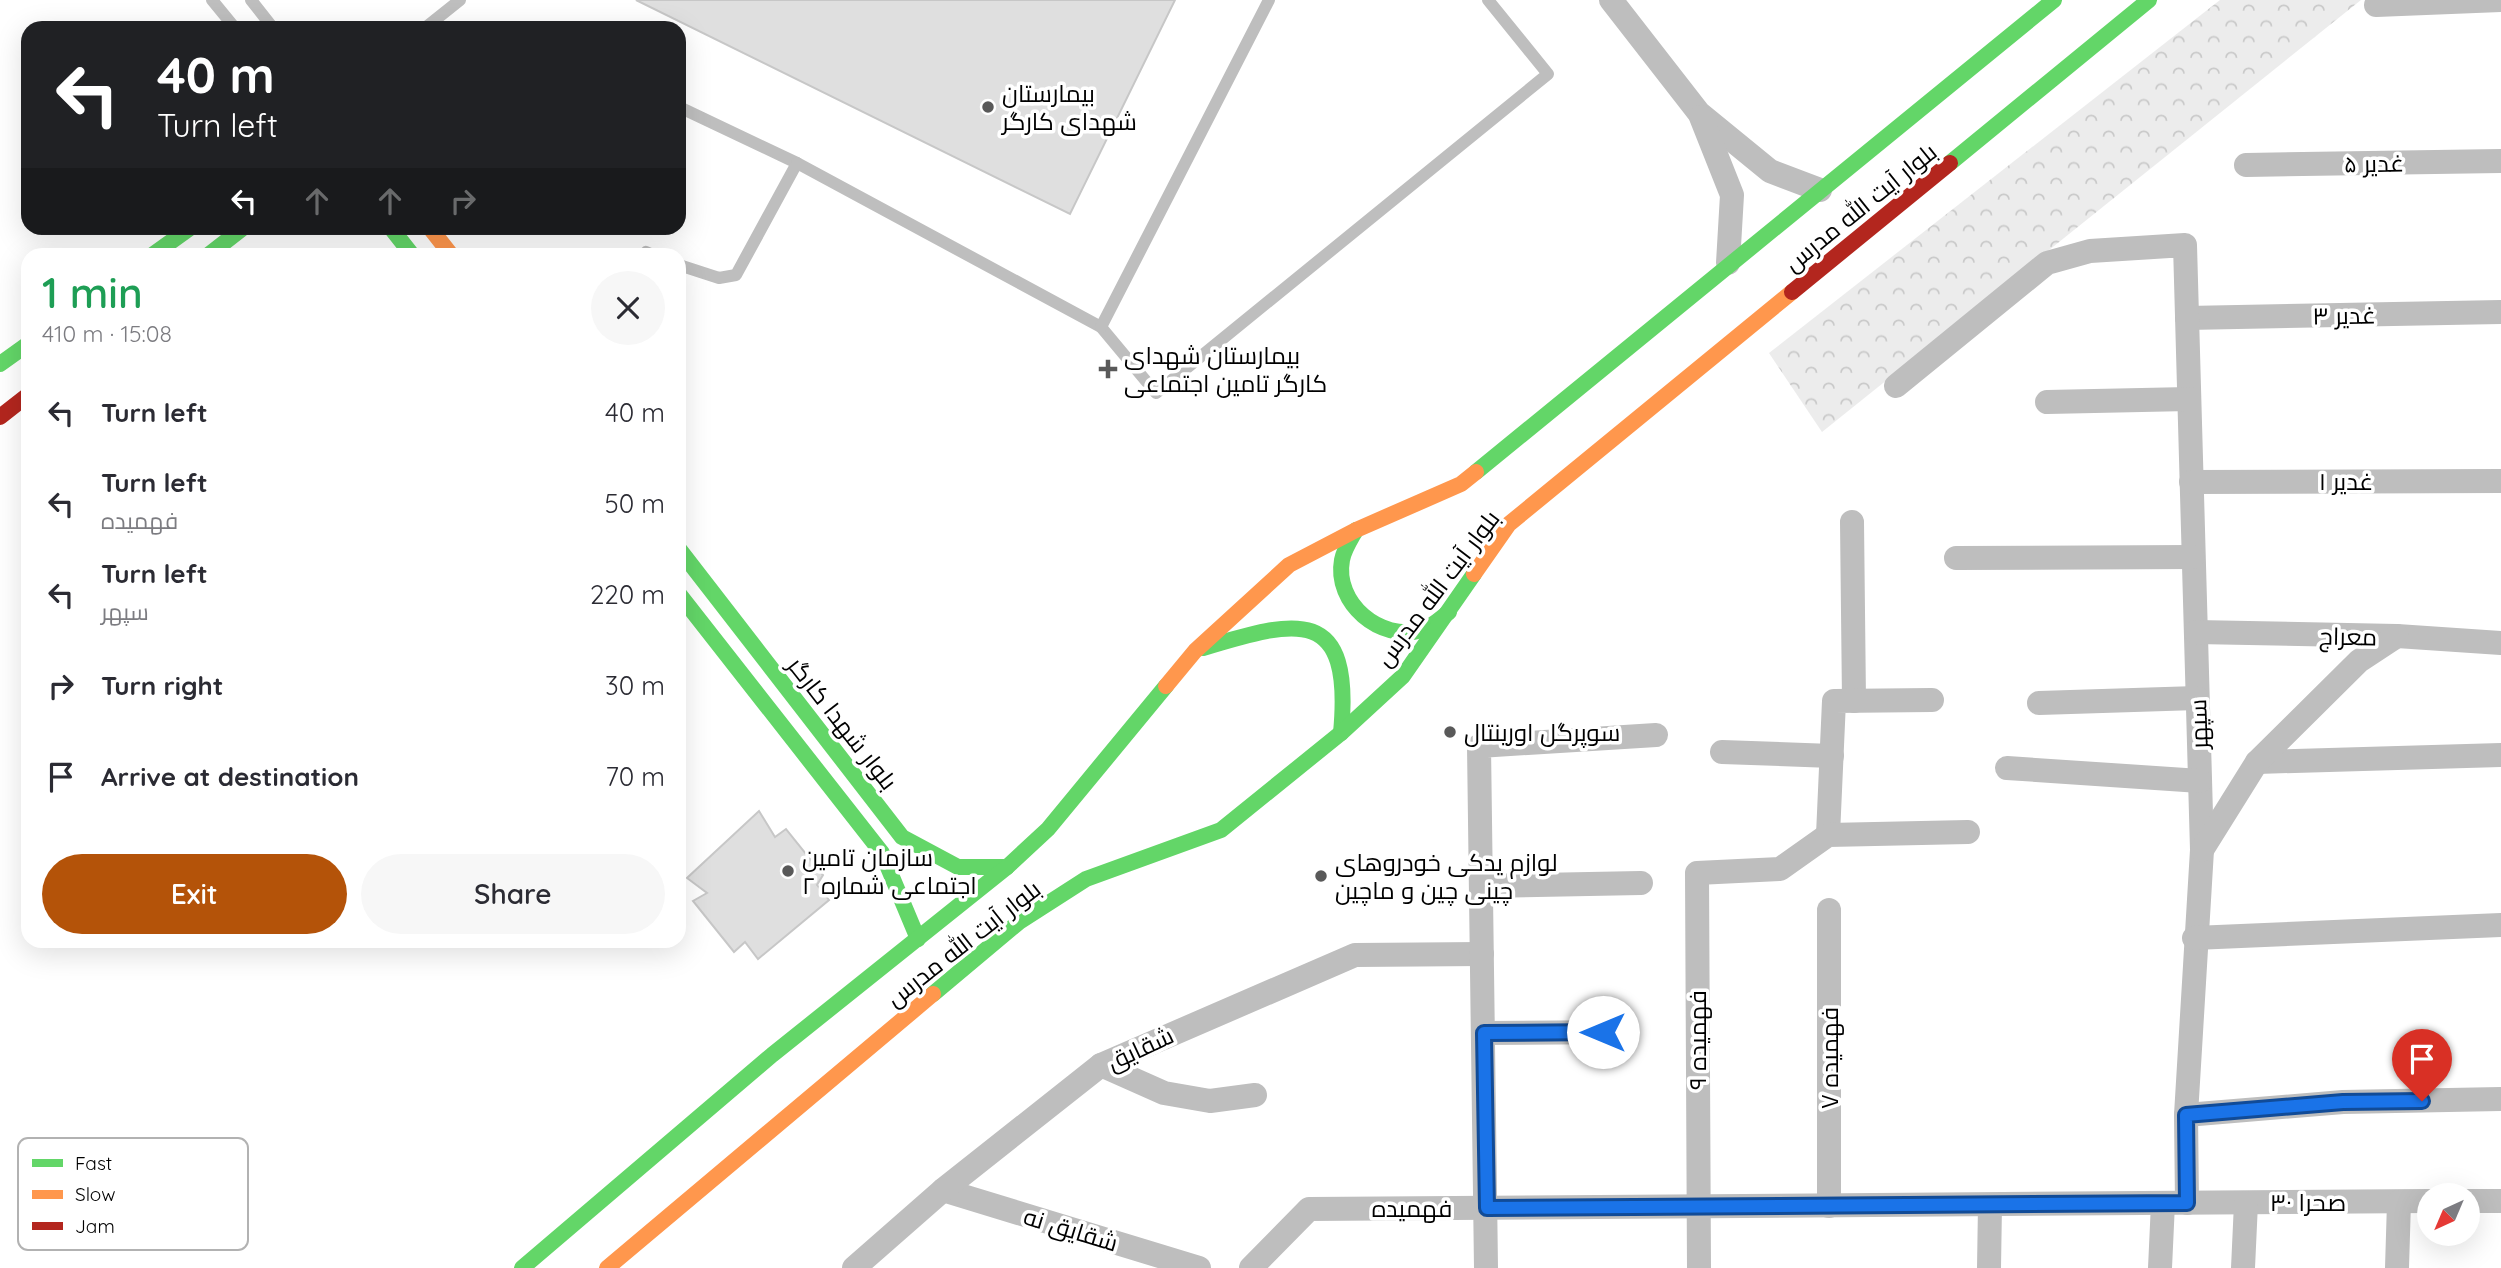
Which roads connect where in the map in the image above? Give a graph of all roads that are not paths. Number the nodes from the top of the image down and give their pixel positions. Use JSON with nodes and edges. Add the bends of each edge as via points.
{"nodes":[{"id":1,"x":212,"y":0,"type":"edge"},
{"id":2,"x":250,"y":0,"type":"edge"},
{"id":3,"x":460,"y":0,"type":"edge"},
{"id":4,"x":1269,"y":0,"type":"edge"},
{"id":5,"x":1488,"y":0,"type":"edge"},
{"id":6,"x":1612,"y":0,"type":"edge"},
{"id":7,"x":2054,"y":0,"type":"edge"},
{"id":8,"x":2150,"y":0,"type":"edge"},
{"id":9,"x":2501,"y":0,"type":"edge"},
{"id":10,"x":2376,"y":5,"type":"dead end"},
{"id":11,"x":229,"y":21,"type":"edge"},
{"id":12,"x":267,"y":21,"type":"edge"},
{"id":13,"x":434,"y":21,"type":"edge"},
{"id":14,"x":686,"y":110,"type":"edge"},
{"id":15,"x":1699,"y":113,"type":"junction"},
{"id":16,"x":2501,"y":160,"type":"edge"},
{"id":17,"x":797,"y":163,"type":"junction"},
{"id":18,"x":2246,"y":165,"type":"dead end"},
{"id":19,"x":1820,"y":190,"type":"junction"},
{"id":20,"x":180,"y":235,"type":"edge"},
{"id":21,"x":234,"y":235,"type":"edge"},
{"id":22,"x":162,"y":248,"type":"edge"},
{"id":23,"x":217,"y":248,"type":"edge"},
{"id":24,"x":1728,"y":263,"type":"junction"},
{"id":25,"x":686,"y":267,"type":"edge"},
{"id":26,"x":2501,"y":312,"type":"edge"},
{"id":27,"x":2187,"y":318,"type":"junction"},
{"id":28,"x":1101,"y":327,"type":"junction"},
{"id":29,"x":21,"y":349,"type":"edge"},
{"id":30,"x":0,"y":364,"type":"edge"},
{"id":31,"x":1896,"y":386,"type":"dead end"},
{"id":32,"x":2189,"y":399,"type":"junction"},
{"id":33,"x":21,"y":401,"type":"edge"},
{"id":34,"x":2047,"y":402,"type":"dead end"},
{"id":35,"x":0,"y":417,"type":"edge"},
{"id":36,"x":2501,"y":481,"type":"edge"},
{"id":37,"x":2191,"y":482,"type":"junction"},
{"id":38,"x":1852,"y":522,"type":"dead end"},
{"id":39,"x":1356,"y":530,"type":"junction"},
{"id":40,"x":2193,"y":557,"type":"junction"},
{"id":41,"x":686,"y":558,"type":"edge"},
{"id":42,"x":1956,"y":558,"type":"dead end"},
{"id":43,"x":686,"y":603,"type":"edge"},
{"id":44,"x":1449,"y":612,"type":"junction"},
{"id":45,"x":2196,"y":632,"type":"junction"},
{"id":46,"x":2397,"y":636,"type":"junction"},
{"id":47,"x":2501,"y":643,"type":"edge"},
{"id":48,"x":1195,"y":651,"type":"junction"},
{"id":49,"x":2197,"y":698,"type":"junction"},
{"id":50,"x":1932,"y":700,"type":"dead end"},
{"id":51,"x":1854,"y":701,"type":"junction"},
{"id":52,"x":2039,"y":703,"type":"dead end"},
{"id":53,"x":1341,"y":733,"type":"junction"},
{"id":54,"x":1656,"y":736,"type":"dead end"},
{"id":55,"x":1722,"y":752,"type":"dead end"},
{"id":56,"x":2501,"y":755,"type":"edge"},
{"id":57,"x":1832,"y":756,"type":"junction"},
{"id":58,"x":2258,"y":762,"type":"junction"},
{"id":59,"x":2007,"y":768,"type":"dead end"},
{"id":60,"x":2200,"y":781,"type":"junction"},
{"id":61,"x":1968,"y":832,"type":"dead end"},
{"id":62,"x":1828,"y":835,"type":"junction"},
{"id":63,"x":2202,"y":850,"type":"junction"},
{"id":64,"x":1007,"y":867,"type":"junction"},
{"id":65,"x":1641,"y":883,"type":"dead end"},
{"id":66,"x":1481,"y":886,"type":"junction"},
{"id":67,"x":1829,"y":910,"type":"dead end"},
{"id":68,"x":2501,"y":925,"type":"edge"},
{"id":69,"x":2194,"y":938,"type":"junction"},
{"id":70,"x":918,"y":939,"type":"junction"},
{"id":71,"x":1482,"y":954,"type":"junction"},
{"id":72,"x":1626,"y":1032,"type":"dead end"},
{"id":73,"x":1484,"y":1033,"type":"junction"},
{"id":74,"x":1101,"y":1065,"type":"junction"},
{"id":75,"x":1255,"y":1095,"type":"dead end"},
{"id":76,"x":2501,"y":1099,"type":"edge"},
{"id":77,"x":2186,"y":1115,"type":"junction"},
{"id":78,"x":943,"y":1191,"type":"junction"},
{"id":79,"x":2417,"y":1201,"type":"edge"},
{"id":80,"x":2480,"y":1201,"type":"edge"},
{"id":81,"x":2501,"y":1201,"type":"edge"},
{"id":82,"x":2399,"y":1202,"type":"junction"},
{"id":83,"x":2175,"y":1203,"type":"junction"},
{"id":84,"x":2246,"y":1203,"type":"junction"},
{"id":85,"x":1990,"y":1205,"type":"junction"},
{"id":86,"x":1698,"y":1206,"type":"junction"},
{"id":87,"x":1829,"y":1206,"type":"junction"},
{"id":88,"x":1487,"y":1208,"type":"junction"},
{"id":89,"x":522,"y":1268,"type":"edge"},
{"id":90,"x":607,"y":1268,"type":"edge"},
{"id":91,"x":854,"y":1268,"type":"edge"},
{"id":92,"x":1199,"y":1268,"type":"edge"},
{"id":93,"x":1251,"y":1268,"type":"edge"},
{"id":94,"x":1486,"y":1268,"type":"edge"},
{"id":95,"x":1699,"y":1268,"type":"edge"},
{"id":96,"x":1989,"y":1268,"type":"edge"},
{"id":97,"x":2160,"y":1268,"type":"edge"},
{"id":98,"x":2243,"y":1268,"type":"edge"},
{"id":99,"x":2397,"y":1268,"type":"edge"}],
"edges":[{"from":1,"to":11,"type":"lane"},
{"from":2,"to":12,"type":"lane"},
{"from":3,"to":13,"type":"lane"},
{"from":4,"to":28,"type":"lane"},
{"from":5,"to":28,"type":"lane","via":[[1548,74],[1156,393]]},
{"from":6,"to":15,"type":"street"},
{"from":7,"to":19,"type":"main road","name":"بلوار آیت الله مدرس"},
{"from":8,"to":44,"type":"main road","name":"بلوار آیت الله مدرس","via":[[1509,524]]},
{"from":9,"to":10,"type":"street"},
{"from":14,"to":17,"type":"lane"},
{"from":15,"to":19,"type":"street","via":[[1770,171]]},
{"from":15,"to":24,"type":"street","via":[[1732,195]]},
{"from":16,"to":18,"type":"street","name":"غدیر ۵"},
{"from":17,"to":25,"type":"lane","via":[[736,275],[719,278]]},
{"from":17,"to":28,"type":"lane"},
{"from":19,"to":24,"type":"main road","name":"بلوار آیت الله مدرس"},
{"from":20,"to":22,"type":"main road"},
{"from":21,"to":23,"type":"main road"},
{"from":24,"to":39,"type":"main road","name":"بلوار آیت الله مدرس","via":[[1461,484]]},
{"from":26,"to":27,"type":"street","name":"غدیر ۳"},
{"from":27,"to":31,"type":"street","name":"سپهر","via":[[2185,245],[2090,251],[2047,263]]},
{"from":27,"to":32,"type":"street","name":"سپهر"},
{"from":29,"to":30,"type":"main road"},
{"from":32,"to":34,"type":"street"},
{"from":32,"to":37,"type":"street","name":"سپهر"},
{"from":33,"to":35,"type":"main road"},
{"from":36,"to":37,"type":"street","name":"غدیر ۱"},
{"from":37,"to":40,"type":"street","name":"سپهر"},
{"from":38,"to":51,"type":"street"},
{"from":39,"to":44,"type":"main road","via":[[1342,559],[1344,591],[1362,618],[1391,632],[1423,630]]},
{"from":39,"to":48,"type":"main road","name":"بلوار آیت الله مدرس","via":[[1289,565]]},
{"from":40,"to":42,"type":"street"},
{"from":40,"to":45,"type":"street","name":"سپهر"},
{"from":41,"to":64,"type":"main road","name":"بلوار شهدا کارگر","via":[[902,837],[958,867]]},
{"from":43,"to":70,"type":"main road","name":"بلوار شهدا کارگر","via":[[882,853]]},
{"from":44,"to":53,"type":"main road","name":"بلوار آیت الله مدرس","via":[[1403,676]]},
{"from":45,"to":46,"type":"street","name":"معراج"},
{"from":45,"to":49,"type":"street","name":"سپهر"},
{"from":46,"to":47,"type":"street","name":"معراج"},
{"from":46,"to":58,"type":"street","via":[[2359,661]]},
{"from":48,"to":53,"type":"main road","via":[[1262,630],[1297,627],[1326,640],[1340,666],[1345,693]]},
{"from":48,"to":64,"type":"main road","name":"بلوار آیت الله مدرس","via":[[1048,829]]},
{"from":49,"to":52,"type":"street"},
{"from":49,"to":60,"type":"street","name":"سپهر"},
{"from":50,"to":51,"type":"street"},
{"from":51,"to":57,"type":"street","via":[[1834,701]]},
{"from":53,"to":90,"type":"main road","name":"بلوار آیت الله مدرس","via":[[1221,830],[1086,879],[1019,922]]},
{"from":54,"to":66,"type":"street","via":[[1479,746]]},
{"from":55,"to":57,"type":"street"},
{"from":56,"to":58,"type":"street"},
{"from":57,"to":62,"type":"street"},
{"from":58,"to":63,"type":"street"},
{"from":59,"to":60,"type":"street"},
{"from":60,"to":63,"type":"street","name":"سپهر"},
{"from":61,"to":62,"type":"street"},
{"from":62,"to":86,"type":"street","name":"فهمیده ۹","via":[[1780,869],[1697,873]]},
{"from":63,"to":69,"type":"street","name":"سپهر"},
{"from":64,"to":70,"type":"main road","name":"بلوار آیت الله مدرس"},
{"from":65,"to":66,"type":"street"},
{"from":66,"to":71,"type":"street"},
{"from":67,"to":87,"type":"street","name":"فهمیده ۷"},
{"from":68,"to":69,"type":"street"},
{"from":69,"to":77,"type":"street","name":"سپهر"},
{"from":70,"to":89,"type":"main road","name":"بلوار آیت الله مدرس","via":[[772,1055]]},
{"from":71,"to":73,"type":"street"},
{"from":71,"to":74,"type":"street","name":"شقایق","via":[[1355,955]]},
{"from":72,"to":73,"type":"street"},
{"from":73,"to":88,"type":"street"},
{"from":74,"to":75,"type":"street","via":[[1164,1093],[1210,1101]]},
{"from":74,"to":78,"type":"street","name":"شقایق"},
{"from":76,"to":77,"type":"street","via":[[2343,1102]]},
{"from":77,"to":83,"type":"street","name":"سپهر"},
{"from":78,"to":91,"type":"street","name":"شقایق"},
{"from":78,"to":92,"type":"street","name":"شقایق نه"},
{"from":79,"to":82,"type":"street","name":"صحرا ۳۰"},
{"from":80,"to":81,"type":"street"},
{"from":82,"to":84,"type":"street","name":"صحرا ۳۰"},
{"from":82,"to":99,"type":"street"},
{"from":83,"to":84,"type":"street","name":"صحرا ۳۰"},
{"from":83,"to":85,"type":"street","name":"فهمیده"},
{"from":83,"to":97,"type":"street","name":"سپهر"},
{"from":84,"to":98,"type":"street"},
{"from":85,"to":87,"type":"street","name":"فهمیده"},
{"from":85,"to":96,"type":"street"},
{"from":86,"to":87,"type":"street","name":"فهمیده"},
{"from":86,"to":88,"type":"street","name":"فهمیده"},
{"from":86,"to":95,"type":"street","name":"فهمیده ۹"},
{"from":88,"to":93,"type":"street","name":"فهمیده","via":[[1309,1209]]},
{"from":88,"to":94,"type":"street"}]}
